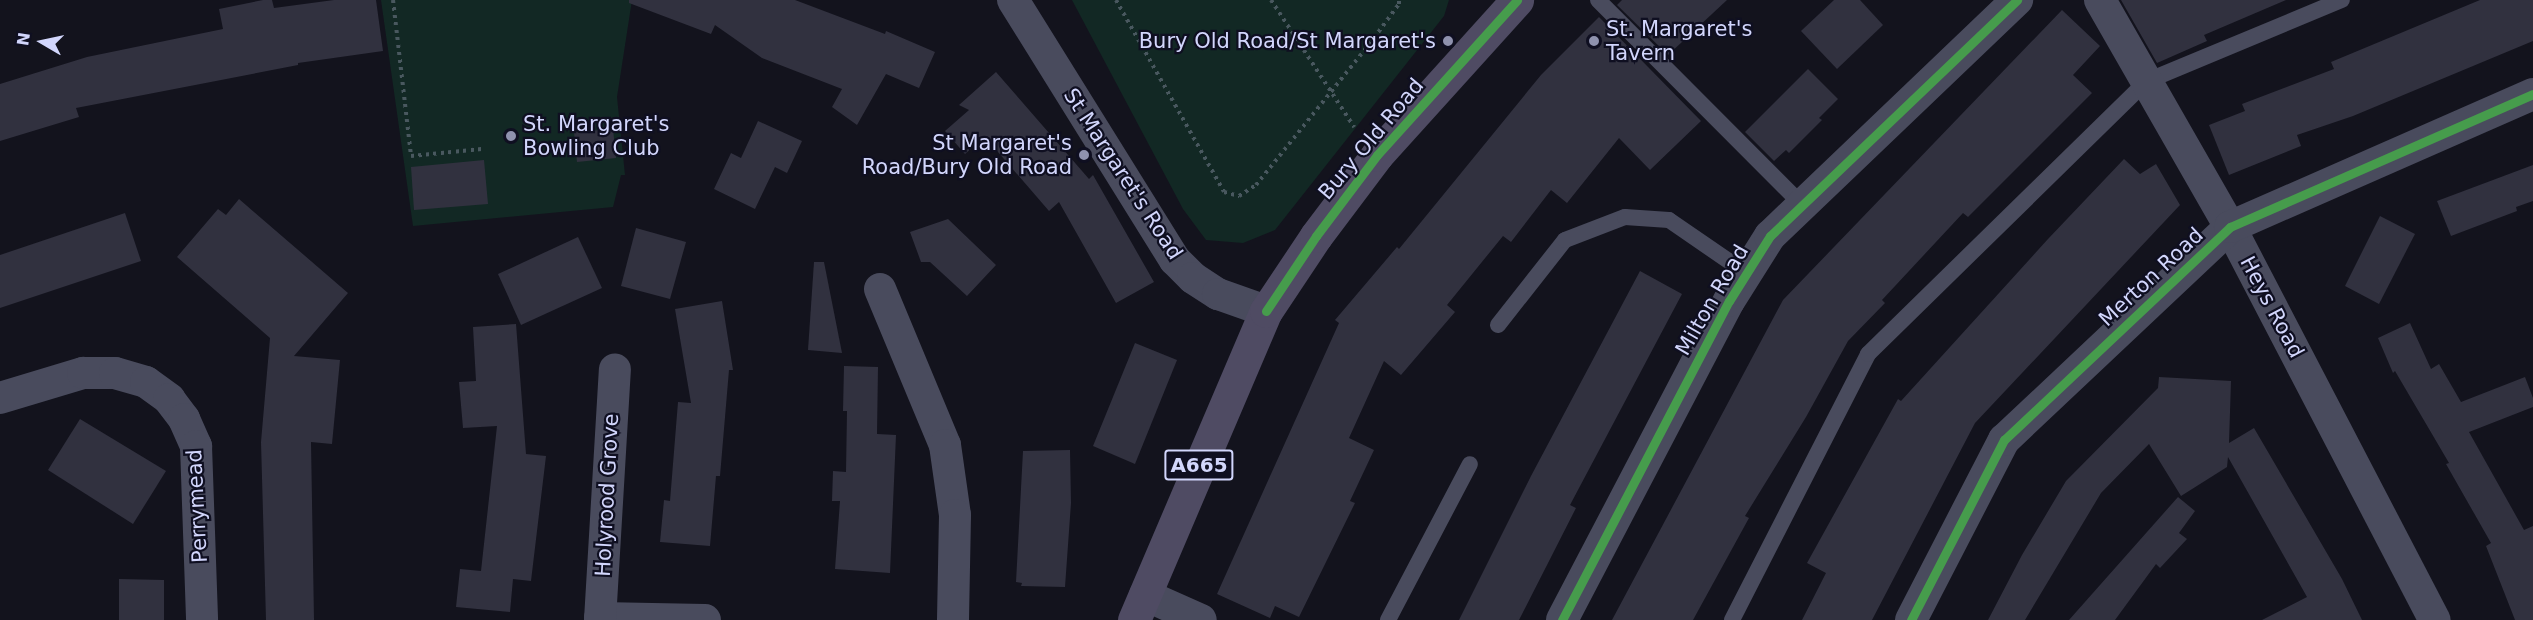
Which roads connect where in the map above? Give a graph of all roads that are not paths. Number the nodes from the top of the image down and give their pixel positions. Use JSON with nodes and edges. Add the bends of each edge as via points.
{"nodes":[{"id":1,"x":1012,"y":0,"type":"edge"},
{"id":2,"x":1598,"y":0,"type":"edge"},
{"id":3,"x":2017,"y":0,"type":"edge"},
{"id":4,"x":2100,"y":0,"type":"edge"},
{"id":5,"x":2342,"y":0,"type":"edge"},
{"id":6,"x":1510,"y":2,"type":"edge"},
{"id":7,"x":2147,"y":81,"type":"junction"},
{"id":8,"x":2533,"y":94,"type":"edge"},
{"id":9,"x":1802,"y":205,"type":"junction"},
{"id":10,"x":2230,"y":227,"type":"junction"},
{"id":11,"x":1746,"y":273,"type":"junction"},
{"id":12,"x":880,"y":289,"type":"dead end"},
{"id":13,"x":1266,"y":311,"type":"junction"},
{"id":14,"x":1498,"y":325,"type":"dead end"},
{"id":15,"x":615,"y":369,"type":"dead end"},
{"id":16,"x":0,"y":398,"type":"edge"},
{"id":17,"x":1470,"y":464,"type":"dead end"},
{"id":18,"x":1139,"y":607,"type":"edge"},
{"id":19,"x":600,"y":619,"type":"edge"},
{"id":20,"x":202,"y":620,"type":"edge"},
{"id":21,"x":705,"y":620,"type":"edge"},
{"id":22,"x":953,"y":620,"type":"edge"},
{"id":23,"x":1201,"y":620,"type":"edge"},
{"id":24,"x":1388,"y":620,"type":"edge"},
{"id":25,"x":1562,"y":620,"type":"edge"},
{"id":26,"x":1732,"y":620,"type":"edge"},
{"id":27,"x":1911,"y":620,"type":"edge"},
{"id":28,"x":2435,"y":620,"type":"edge"}],
"edges":[{"from":1,"to":13,"type":"street","name":"St Margaret's Road","via":[[1175,260],[1218,294]]},
{"from":2,"to":9,"type":"lane"},
{"from":3,"to":9,"type":"street","name":"Milton Road"},
{"from":4,"to":7,"type":"street","name":"Heys Road"},
{"from":5,"to":7,"type":"lane"},
{"from":6,"to":13,"type":"main road","name":"Bury Old Road","number":"A665","via":[[1377,155]]},
{"from":7,"to":10,"type":"street","name":"Heys Road"},
{"from":7,"to":26,"type":"lane","via":[[1868,354]]},
{"from":8,"to":10,"type":"street","name":"Merton Road"},
{"from":9,"to":11,"type":"street","name":"Milton Road","via":[[1770,236]]},
{"from":10,"to":27,"type":"street","name":"Merton Road","via":[[2004,440]]},
{"from":10,"to":28,"type":"street","name":"Heys Road"},
{"from":11,"to":14,"type":"lane","via":[[1669,220],[1625,217],[1565,240]]},
{"from":11,"to":25,"type":"street","name":"Milton Road"},
{"from":12,"to":22,"type":"street","via":[[945,445],[955,515]]},
{"from":13,"to":18,"type":"main road","name":"Bury Old Road","number":"A665"},
{"from":15,"to":19,"type":"street","name":"Holyrood Grove"},
{"from":16,"to":20,"type":"street","name":"Perrymead","via":[[65,377],[115,373],[146,382],[169,399],[184,419],[196,446]]},
{"from":17,"to":24,"type":"lane"},
{"from":18,"to":23,"type":"street"},
{"from":19,"to":21,"type":"street"}]}
